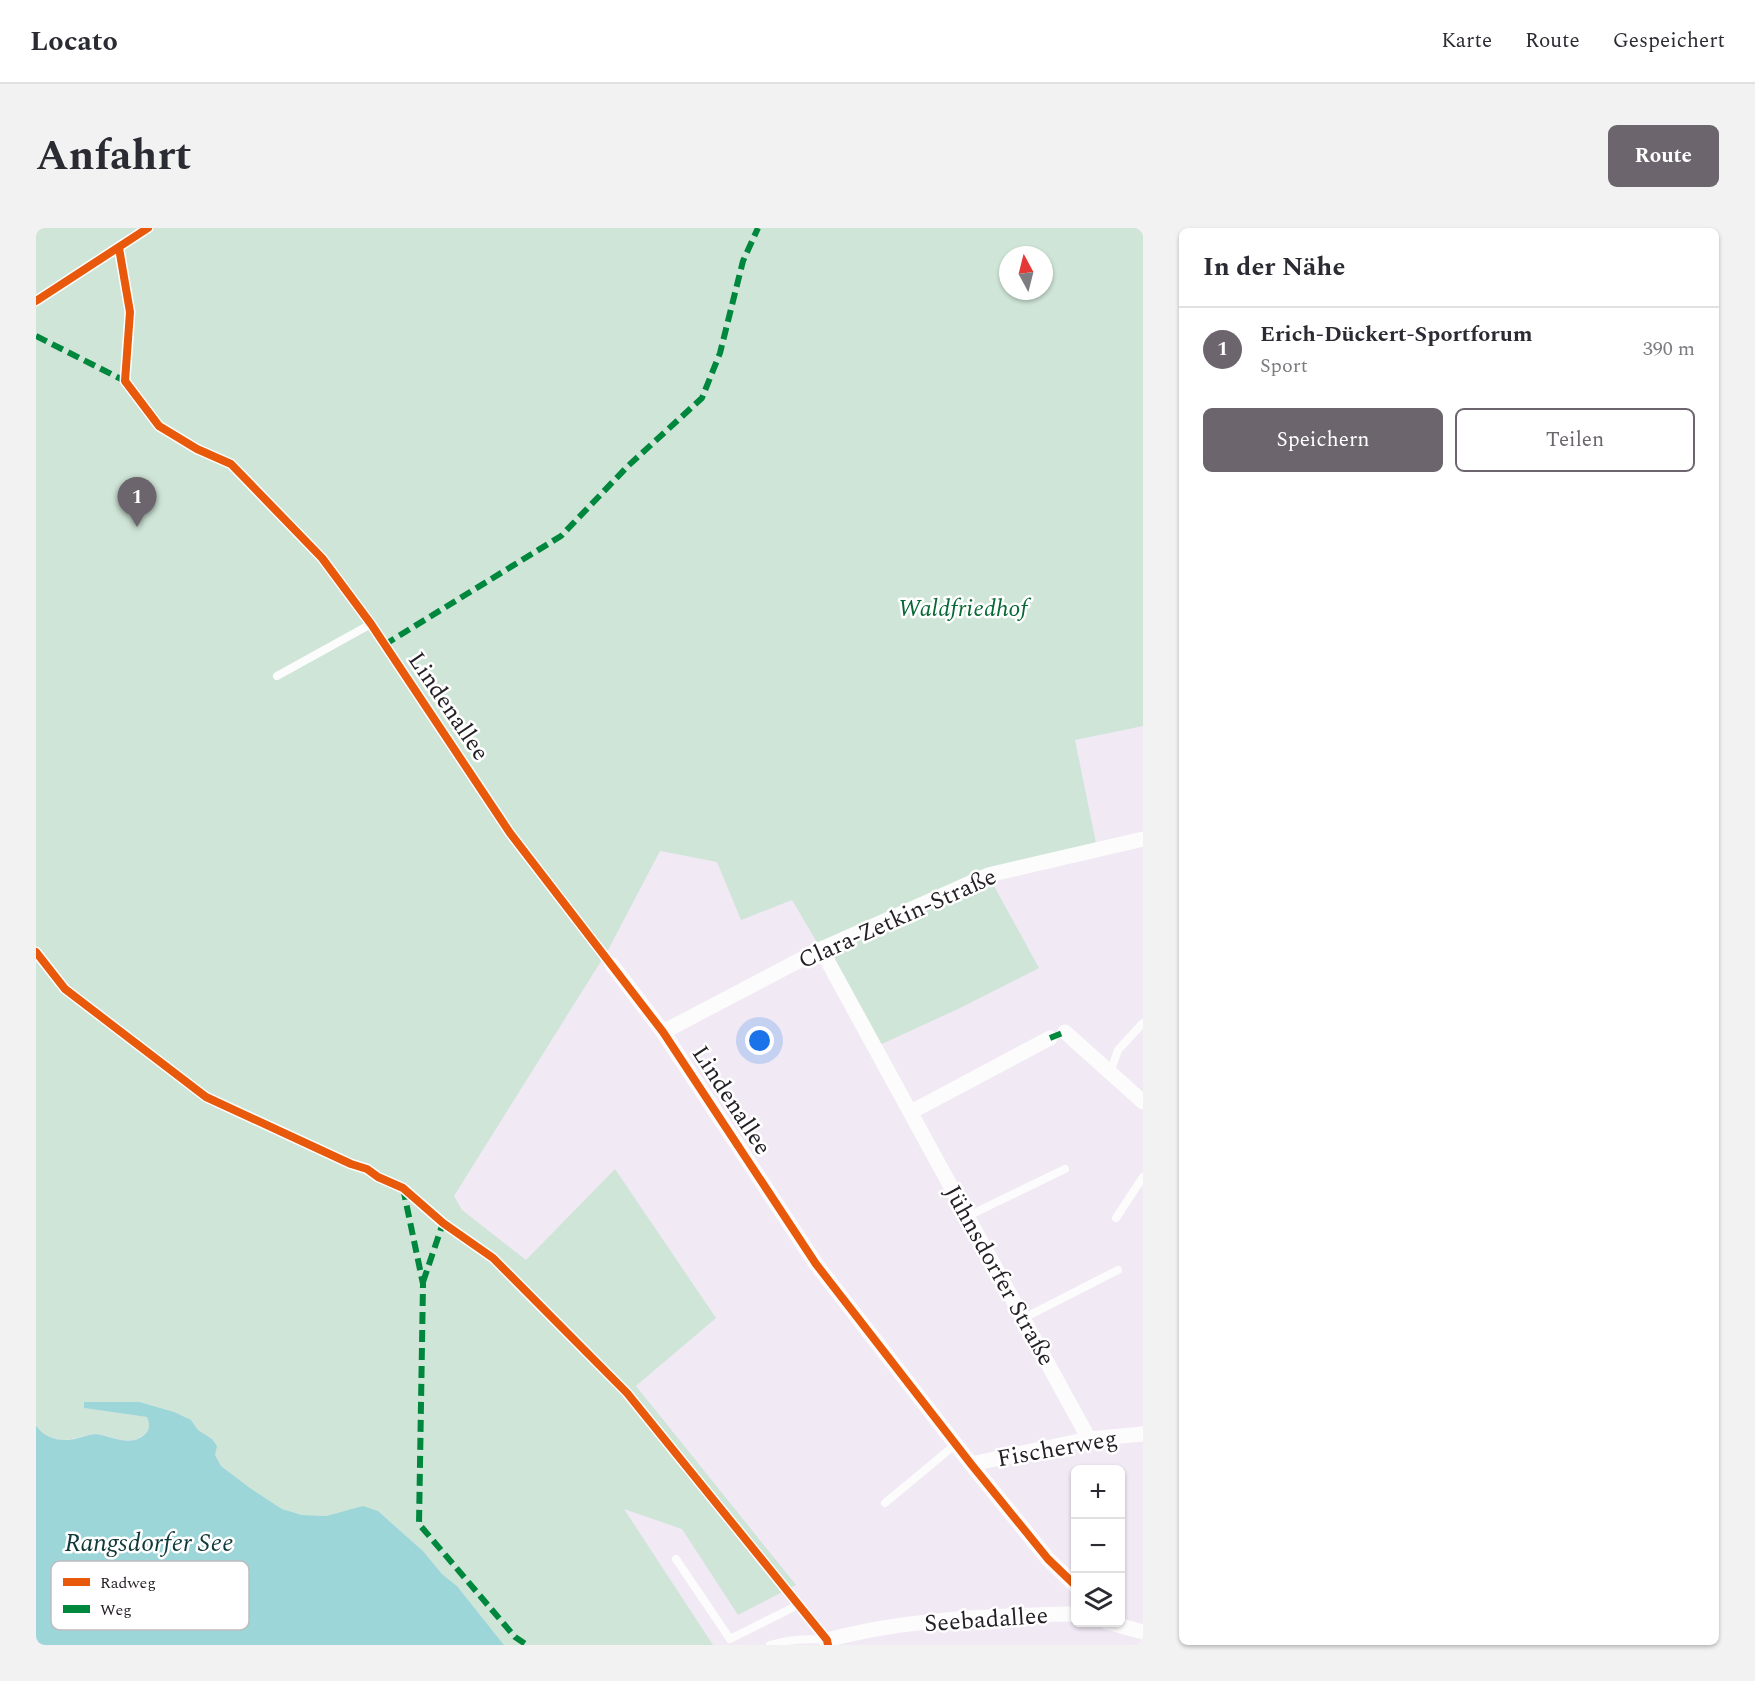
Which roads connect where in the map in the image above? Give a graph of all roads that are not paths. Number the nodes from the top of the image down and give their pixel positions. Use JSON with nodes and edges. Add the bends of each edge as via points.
{"nodes":[{"id":1,"x":277,"y":676,"type":"dead end"},
{"id":2,"x":1143,"y":839,"type":"edge"},
{"id":3,"x":821,"y":949,"type":"junction"},
{"id":4,"x":612,"y":965,"type":"joint"},
{"id":5,"x":1143,"y":1023,"type":"edge"},
{"id":6,"x":663,"y":1032,"type":"junction"},
{"id":7,"x":1065,"y":1032,"type":"dead end"},
{"id":8,"x":1050,"y":1038,"type":"dead end"},
{"id":9,"x":1110,"y":1073,"type":"junction"},
{"id":10,"x":1143,"y":1102,"type":"edge"},
{"id":11,"x":911,"y":1112,"type":"junction"},
{"id":12,"x":1065,"y":1168,"type":"dead end"},
{"id":13,"x":1143,"y":1177,"type":"edge"},
{"id":14,"x":968,"y":1216,"type":"junction"},
{"id":15,"x":1116,"y":1218,"type":"dead end"},
{"id":16,"x":1118,"y":1270,"type":"dead end"},
{"id":17,"x":1024,"y":1318,"type":"junction"},
{"id":18,"x":1143,"y":1434,"type":"edge"},
{"id":19,"x":1089,"y":1439,"type":"junction"},
{"id":20,"x":956,"y":1444,"type":"junction"},
{"id":21,"x":971,"y":1464,"type":"junction"},
{"id":22,"x":885,"y":1503,"type":"dead end"},
{"id":23,"x":676,"y":1559,"type":"dead end"},
{"id":24,"x":1071,"y":1581,"type":"edge"},
{"id":25,"x":1071,"y":1614,"type":"edge"},
{"id":26,"x":1125,"y":1625,"type":"edge"},
{"id":27,"x":1143,"y":1632,"type":"edge"},
{"id":28,"x":732,"y":1642,"type":"edge"},
{"id":29,"x":827,"y":1642,"type":"edge"},
{"id":30,"x":770,"y":1645,"type":"edge"}],
"edges":[{"from":1,"to":4,"type":"lane","name":"Lindenallee","via":[[371,624],[510,833]]},
{"from":2,"to":3,"type":"street","name":"Clara-Zetkin-Straße","via":[[988,875]]},
{"from":3,"to":6,"type":"street","name":"Clara-Zetkin-Straße"},
{"from":3,"to":11,"type":"street","name":"Jühnsdorfer Straße"},
{"from":4,"to":6,"type":"street","name":"Lindenallee"},
{"from":5,"to":9,"type":"lane","via":[[1118,1050]]},
{"from":6,"to":20,"type":"street","name":"Lindenallee","via":[[816,1264]]},
{"from":7,"to":9,"type":"street"},
{"from":8,"to":11,"type":"street"},
{"from":9,"to":10,"type":"street"},
{"from":11,"to":14,"type":"street","name":"Jühnsdorfer Straße"},
{"from":12,"to":14,"type":"lane"},
{"from":13,"to":15,"type":"lane"},
{"from":14,"to":17,"type":"street","name":"Jühnsdorfer Straße"},
{"from":16,"to":17,"type":"lane"},
{"from":17,"to":19,"type":"street","name":"Jühnsdorfer Straße"},
{"from":18,"to":19,"type":"street","name":"Fischerweg"},
{"from":19,"to":21,"type":"street","name":"Fischerweg"},
{"from":20,"to":21,"type":"street","name":"Lindenallee"},
{"from":20,"to":22,"type":"lane"},
{"from":21,"to":24,"type":"street","name":"Lindenallee","via":[[1048,1559]]},
{"from":23,"to":28,"type":"lane"},
{"from":25,"to":29,"type":"street","name":"Seebadallee","via":[[981,1616],[861,1630]]},
{"from":26,"to":27,"type":"street"},
{"from":28,"to":29,"type":"lane","via":[[798,1605]]},
{"from":29,"to":30,"type":"lane","via":[[795,1639]]}]}
